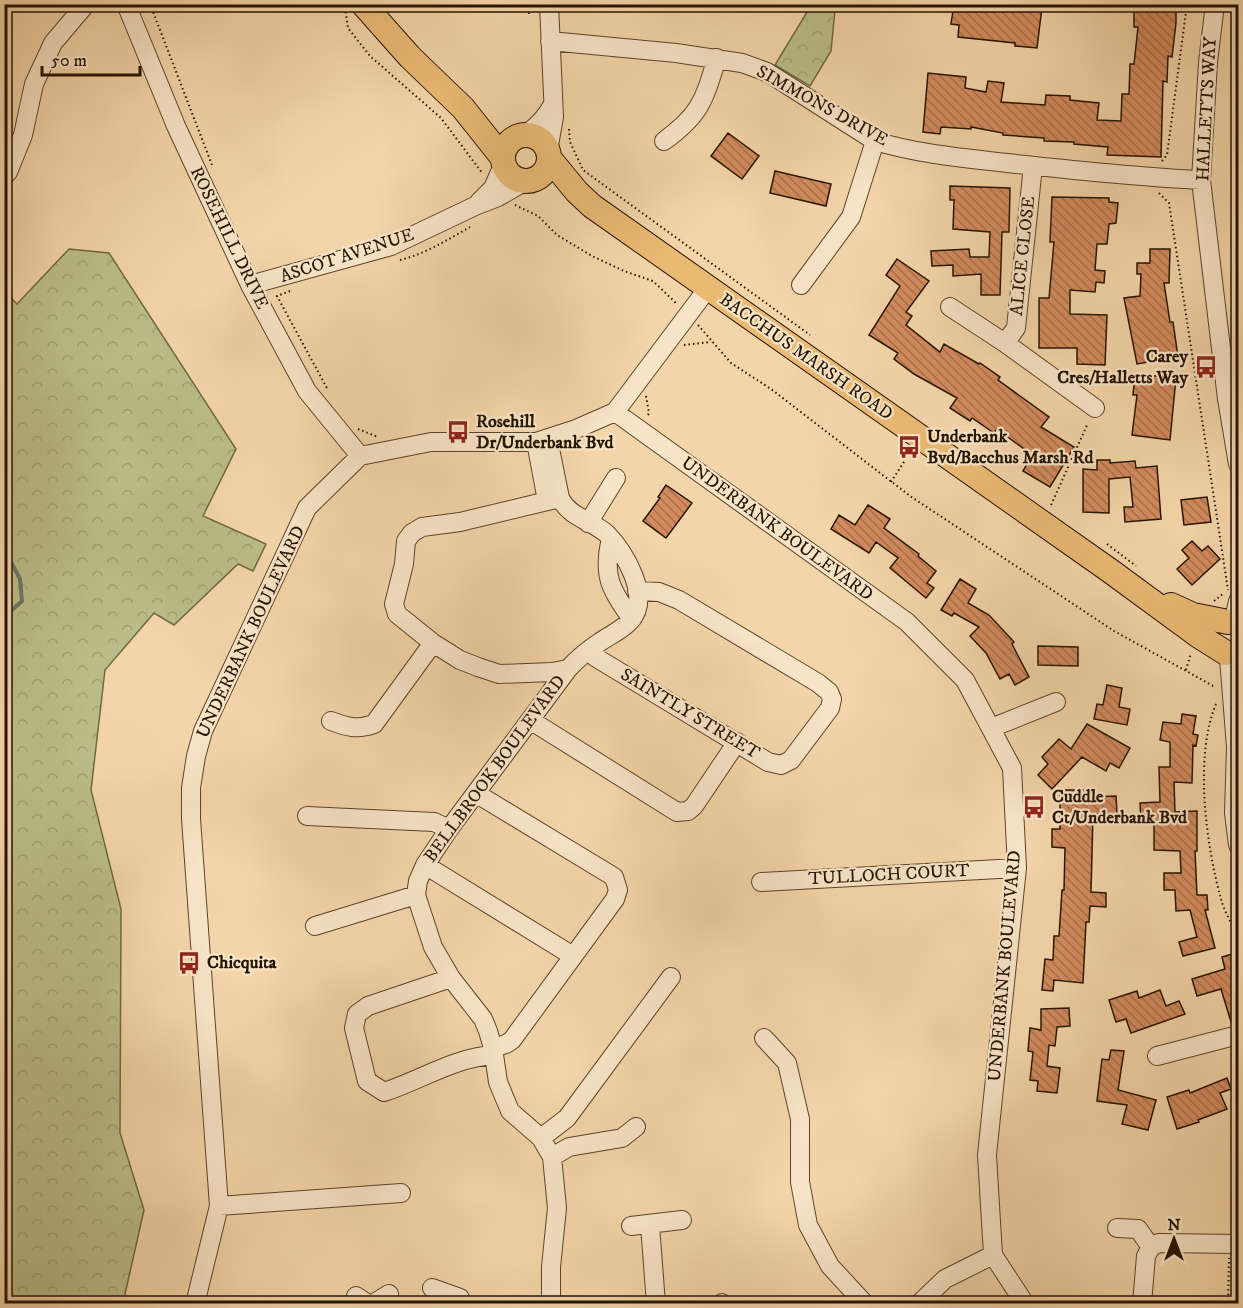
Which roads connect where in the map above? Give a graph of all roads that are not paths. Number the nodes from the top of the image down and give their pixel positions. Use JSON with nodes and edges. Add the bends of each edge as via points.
{"nodes":[{"id":1,"x":86,"y":4,"type":"edge"},
{"id":2,"x":126,"y":4,"type":"edge"},
{"id":3,"x":363,"y":4,"type":"edge"},
{"id":4,"x":549,"y":4,"type":"edge"},
{"id":5,"x":1215,"y":4,"type":"edge"},
{"id":6,"x":550,"y":41,"type":"junction"},
{"id":7,"x":717,"y":58,"type":"junction"},
{"id":8,"x":553,"y":103,"type":"junction"},
{"id":9,"x":463,"y":108,"type":"junction"},
{"id":10,"x":522,"y":135,"type":"junction"},
{"id":11,"x":664,"y":141,"type":"dead end"},
{"id":12,"x":875,"y":141,"type":"junction"},
{"id":13,"x":549,"y":154,"type":"junction"},
{"id":14,"x":503,"y":161,"type":"junction"},
{"id":15,"x":1033,"y":166,"type":"junction"},
{"id":16,"x":4,"y":176,"type":"edge"},
{"id":17,"x":1201,"y":180,"type":"junction"},
{"id":18,"x":528,"y":181,"type":"junction"},
{"id":19,"x":496,"y":192,"type":"junction"},
{"id":20,"x":592,"y":206,"type":"junction"},
{"id":21,"x":250,"y":285,"type":"junction"},
{"id":22,"x":801,"y":285,"type":"dead end"},
{"id":23,"x":708,"y":288,"type":"junction"},
{"id":24,"x":950,"y":307,"type":"dead end"},
{"id":25,"x":1005,"y":343,"type":"junction"},
{"id":26,"x":1233,"y":398,"type":"edge"},
{"id":27,"x":1095,"y":408,"type":"road end"},
{"id":28,"x":615,"y":412,"type":"junction"},
{"id":29,"x":542,"y":440,"type":"junction"},
{"id":30,"x":360,"y":456,"type":"junction"},
{"id":31,"x":1239,"y":464,"type":"edge"},
{"id":32,"x":616,"y":478,"type":"dead end"},
{"id":33,"x":553,"y":500,"type":"junction"},
{"id":34,"x":588,"y":523,"type":"junction"},
{"id":35,"x":610,"y":539,"type":"junction"},
{"id":36,"x":1109,"y":570,"type":"junction"},
{"id":37,"x":637,"y":591,"type":"junction"},
{"id":38,"x":1233,"y":610,"type":"edge"},
{"id":39,"x":632,"y":619,"type":"junction"},
{"id":40,"x":433,"y":644,"type":"junction"},
{"id":41,"x":589,"y":650,"type":"junction"},
{"id":42,"x":1231,"y":658,"type":"edge"},
{"id":43,"x":568,"y":669,"type":"junction"},
{"id":44,"x":1056,"y":702,"type":"dead end"},
{"id":45,"x":331,"y":720,"type":"dead end"},
{"id":46,"x":530,"y":720,"type":"junction"},
{"id":47,"x":991,"y":728,"type":"junction"},
{"id":48,"x":737,"y":742,"type":"junction"},
{"id":49,"x":1237,"y":743,"type":"edge"},
{"id":50,"x":477,"y":794,"type":"junction"},
{"id":51,"x":307,"y":816,"type":"dead end"},
{"id":52,"x":449,"y":829,"type":"junction"},
{"id":53,"x":1239,"y":844,"type":"edge"},
{"id":54,"x":425,"y":865,"type":"junction"},
{"id":55,"x":1017,"y":868,"type":"junction"},
{"id":56,"x":761,"y":882,"type":"dead end"},
{"id":57,"x":416,"y":895,"type":"junction"},
{"id":58,"x":315,"y":926,"type":"dead end"},
{"id":59,"x":573,"y":956,"type":"junction"},
{"id":60,"x":671,"y":977,"type":"dead end"},
{"id":61,"x":451,"y":978,"type":"junction"},
{"id":62,"x":1239,"y":1035,"type":"edge"},
{"id":63,"x":765,"y":1038,"type":"dead end"},
{"id":64,"x":493,"y":1052,"type":"junction"},
{"id":65,"x":1157,"y":1056,"type":"dead end"},
{"id":66,"x":636,"y":1127,"type":"dead end"},
{"id":67,"x":541,"y":1138,"type":"junction"},
{"id":68,"x":552,"y":1157,"type":"junction"},
{"id":69,"x":401,"y":1193,"type":"dead end"},
{"id":70,"x":219,"y":1206,"type":"junction"},
{"id":71,"x":682,"y":1220,"type":"dead end"},
{"id":72,"x":650,"y":1225,"type":"junction"},
{"id":73,"x":631,"y":1226,"type":"dead end"},
{"id":74,"x":1117,"y":1228,"type":"dead end"},
{"id":75,"x":1151,"y":1247,"type":"junction"},
{"id":76,"x":1234,"y":1249,"type":"edge"},
{"id":77,"x":993,"y":1255,"type":"junction"},
{"id":78,"x":432,"y":1288,"type":"dead end"},
{"id":79,"x":390,"y":1294,"type":"dead end"},
{"id":80,"x":461,"y":1296,"type":"edge"},
{"id":81,"x":195,"y":1304,"type":"edge"},
{"id":82,"x":373,"y":1304,"type":"edge"},
{"id":83,"x":551,"y":1304,"type":"edge"},
{"id":84,"x":656,"y":1304,"type":"edge"},
{"id":85,"x":866,"y":1304,"type":"edge"},
{"id":86,"x":919,"y":1304,"type":"edge"},
{"id":87,"x":1025,"y":1304,"type":"edge"},
{"id":88,"x":1142,"y":1304,"type":"edge"}],
"edges":[{"from":1,"to":16,"type":"street","via":[[53,43],[34,84],[23,135]]},
{"from":2,"to":21,"type":"street","name":"ROSEHILL DRIVE","via":[[176,126]]},
{"from":3,"to":9,"type":"main road"},
{"from":4,"to":6,"type":"street"},
{"from":5,"to":17,"type":"street","name":"HALLETTS WAY"},
{"from":6,"to":7,"type":"street","name":"SIMMONS DRIVE"},
{"from":6,"to":8,"type":"street"},
{"from":7,"to":11,"type":"street","via":[[696,112]]},
{"from":7,"to":12,"type":"street","name":"SIMMONS DRIVE","via":[[766,72]]},
{"from":8,"to":10,"type":"street","via":[[548,115]]},
{"from":8,"to":13,"type":"street"},
{"from":9,"to":10,"type":"main road"},
{"from":9,"to":14,"type":"main road"},
{"from":10,"to":13,"type":"main road","via":[[539,139]]},
{"from":10,"to":14,"type":"main road","via":[[507,144]]},
{"from":12,"to":15,"type":"street","name":"SIMMONS DRIVE","via":[[939,155]]},
{"from":12,"to":22,"type":"street","via":[[851,217]]},
{"from":13,"to":18,"type":"main road","via":[[544,173]]},
{"from":13,"to":20,"type":"main road","name":"BACCHUS MARSH ROAD"},
{"from":14,"to":18,"type":"main road","via":[[512,177]]},
{"from":14,"to":19,"type":"street"},
{"from":15,"to":17,"type":"street","name":"SIMMONS DRIVE"},
{"from":15,"to":25,"type":"street","name":"ALICE CLOSE","via":[[1016,327]]},
{"from":17,"to":26,"type":"street","name":"HALLETTS WAY"},
{"from":18,"to":19,"type":"street"},
{"from":18,"to":20,"type":"main road","name":"BACCHUS MARSH ROAD"},
{"from":19,"to":21,"type":"street","name":"ASCOT AVENUE","via":[[391,246],[273,289]]},
{"from":20,"to":23,"type":"main road","name":"BACCHUS MARSH ROAD"},
{"from":21,"to":30,"type":"street","name":"ROSEHILL DRIVE","via":[[308,391]]},
{"from":23,"to":28,"type":"street"},
{"from":23,"to":36,"type":"main road","name":"BACCHUS MARSH ROAD"},
{"from":24,"to":25,"type":"street","name":"ALICE CLOSE"},
{"from":25,"to":27,"type":"street","name":"ALICE CLOSE"},
{"from":26,"to":31,"type":"street","name":"HALLETTS WAY"},
{"from":28,"to":29,"type":"street"},
{"from":28,"to":47,"type":"street","name":"UNDERBANK BOULEVARD","via":[[907,622],[965,680]]},
{"from":29,"to":30,"type":"street","via":[[431,442]]},
{"from":29,"to":33,"type":"street"},
{"from":30,"to":70,"type":"street","name":"UNDERBANK BOULEVARD","via":[[308,508],[203,731],[196,756],[191,788],[193,863]]},
{"from":32,"to":34,"type":"street"},
{"from":33,"to":34,"type":"street"},
{"from":33,"to":40,"type":"street","via":[[422,527],[412,533],[406,541],[394,604],[397,614]]},
{"from":34,"to":35,"type":"street"},
{"from":35,"to":37,"type":"street","via":[[625,556]]},
{"from":35,"to":39,"type":"street","via":[[607,569],[616,598]]},
{"from":36,"to":38,"type":"main road","name":"BACCHUS MARSH ROAD","via":[[1193,615]]},
{"from":36,"to":42,"type":"main road","name":"BACCHUS MARSH ROAD"},
{"from":37,"to":39,"type":"street","via":[[639,605]]},
{"from":37,"to":48,"type":"street","name":"SAINTLY STREET","via":[[660,592],[678,600],[829,692],[830,708],[791,760],[781,765],[768,762]]},
{"from":38,"to":42,"type":"main road","via":[[1222,636]]},
{"from":39,"to":41,"type":"street","name":"BELLBROOK BOULEVARD"},
{"from":40,"to":43,"type":"street","via":[[460,660],[500,674]]},
{"from":40,"to":45,"type":"street","via":[[374,724],[350,728]]},
{"from":41,"to":43,"type":"street","name":"BELLBROOK BOULEVARD"},
{"from":41,"to":48,"type":"street","name":"SAINTLY STREET"},
{"from":42,"to":49,"type":"street","via":[[1228,694]]},
{"from":43,"to":46,"type":"street","name":"BELLBROOK BOULEVARD"},
{"from":44,"to":47,"type":"street"},
{"from":46,"to":48,"type":"street","via":[[677,812],[694,806]]},
{"from":46,"to":50,"type":"street","name":"BELLBROOK BOULEVARD"},
{"from":47,"to":55,"type":"street","name":"UNDERBANK BOULEVARD","via":[[1012,768]]},
{"from":49,"to":53,"type":"street","via":[[1234,813]]},
{"from":50,"to":52,"type":"street","name":"BELLBROOK BOULEVARD"},
{"from":50,"to":59,"type":"street","via":[[614,877],[618,890],[615,899]]},
{"from":51,"to":52,"type":"street","via":[[434,822]]},
{"from":52,"to":54,"type":"street","name":"BELLBROOK BOULEVARD"},
{"from":54,"to":57,"type":"street","name":"BELLBROOK BOULEVARD"},
{"from":54,"to":59,"type":"street"},
{"from":55,"to":56,"type":"street","name":"TULLOCH COURT"},
{"from":55,"to":77,"type":"street","name":"UNDERBANK BOULEVARD","via":[[987,1155]]},
{"from":57,"to":58,"type":"street"},
{"from":57,"to":61,"type":"street","via":[[433,947]]},
{"from":59,"to":64,"type":"street","via":[[512,1040]]},
{"from":60,"to":67,"type":"street","via":[[567,1118]]},
{"from":61,"to":64,"type":"street","via":[[483,1019]]},
{"from":61,"to":64,"type":"street","via":[[368,1006],[357,1014],[354,1028],[367,1081],[384,1092],[435,1070]]},
{"from":62,"to":65,"type":"street"},
{"from":63,"to":85,"type":"street","via":[[787,1063],[800,1119],[800,1182],[808,1225],[830,1266]]},
{"from":64,"to":67,"type":"street","via":[[498,1082],[510,1111]]},
{"from":66,"to":68,"type":"street","via":[[622,1138],[569,1147]]},
{"from":67,"to":68,"type":"street"},
{"from":68,"to":83,"type":"street","via":[[556,1208]]},
{"from":69,"to":70,"type":"street"},
{"from":70,"to":81,"type":"street","name":"UNDERBANK BOULEVARD"},
{"from":71,"to":72,"type":"street"},
{"from":72,"to":73,"type":"street"},
{"from":72,"to":84,"type":"street"},
{"from":74,"to":75,"type":"street","via":[[1138,1229]]},
{"from":75,"to":76,"type":"street","via":[[1159,1243]]},
{"from":75,"to":88,"type":"street","via":[[1146,1256]]},
{"from":77,"to":86,"type":"street","via":[[945,1279]]},
{"from":77,"to":87,"type":"street"},
{"from":78,"to":80,"type":"street"},
{"from":79,"to":82,"type":"street"}]}
